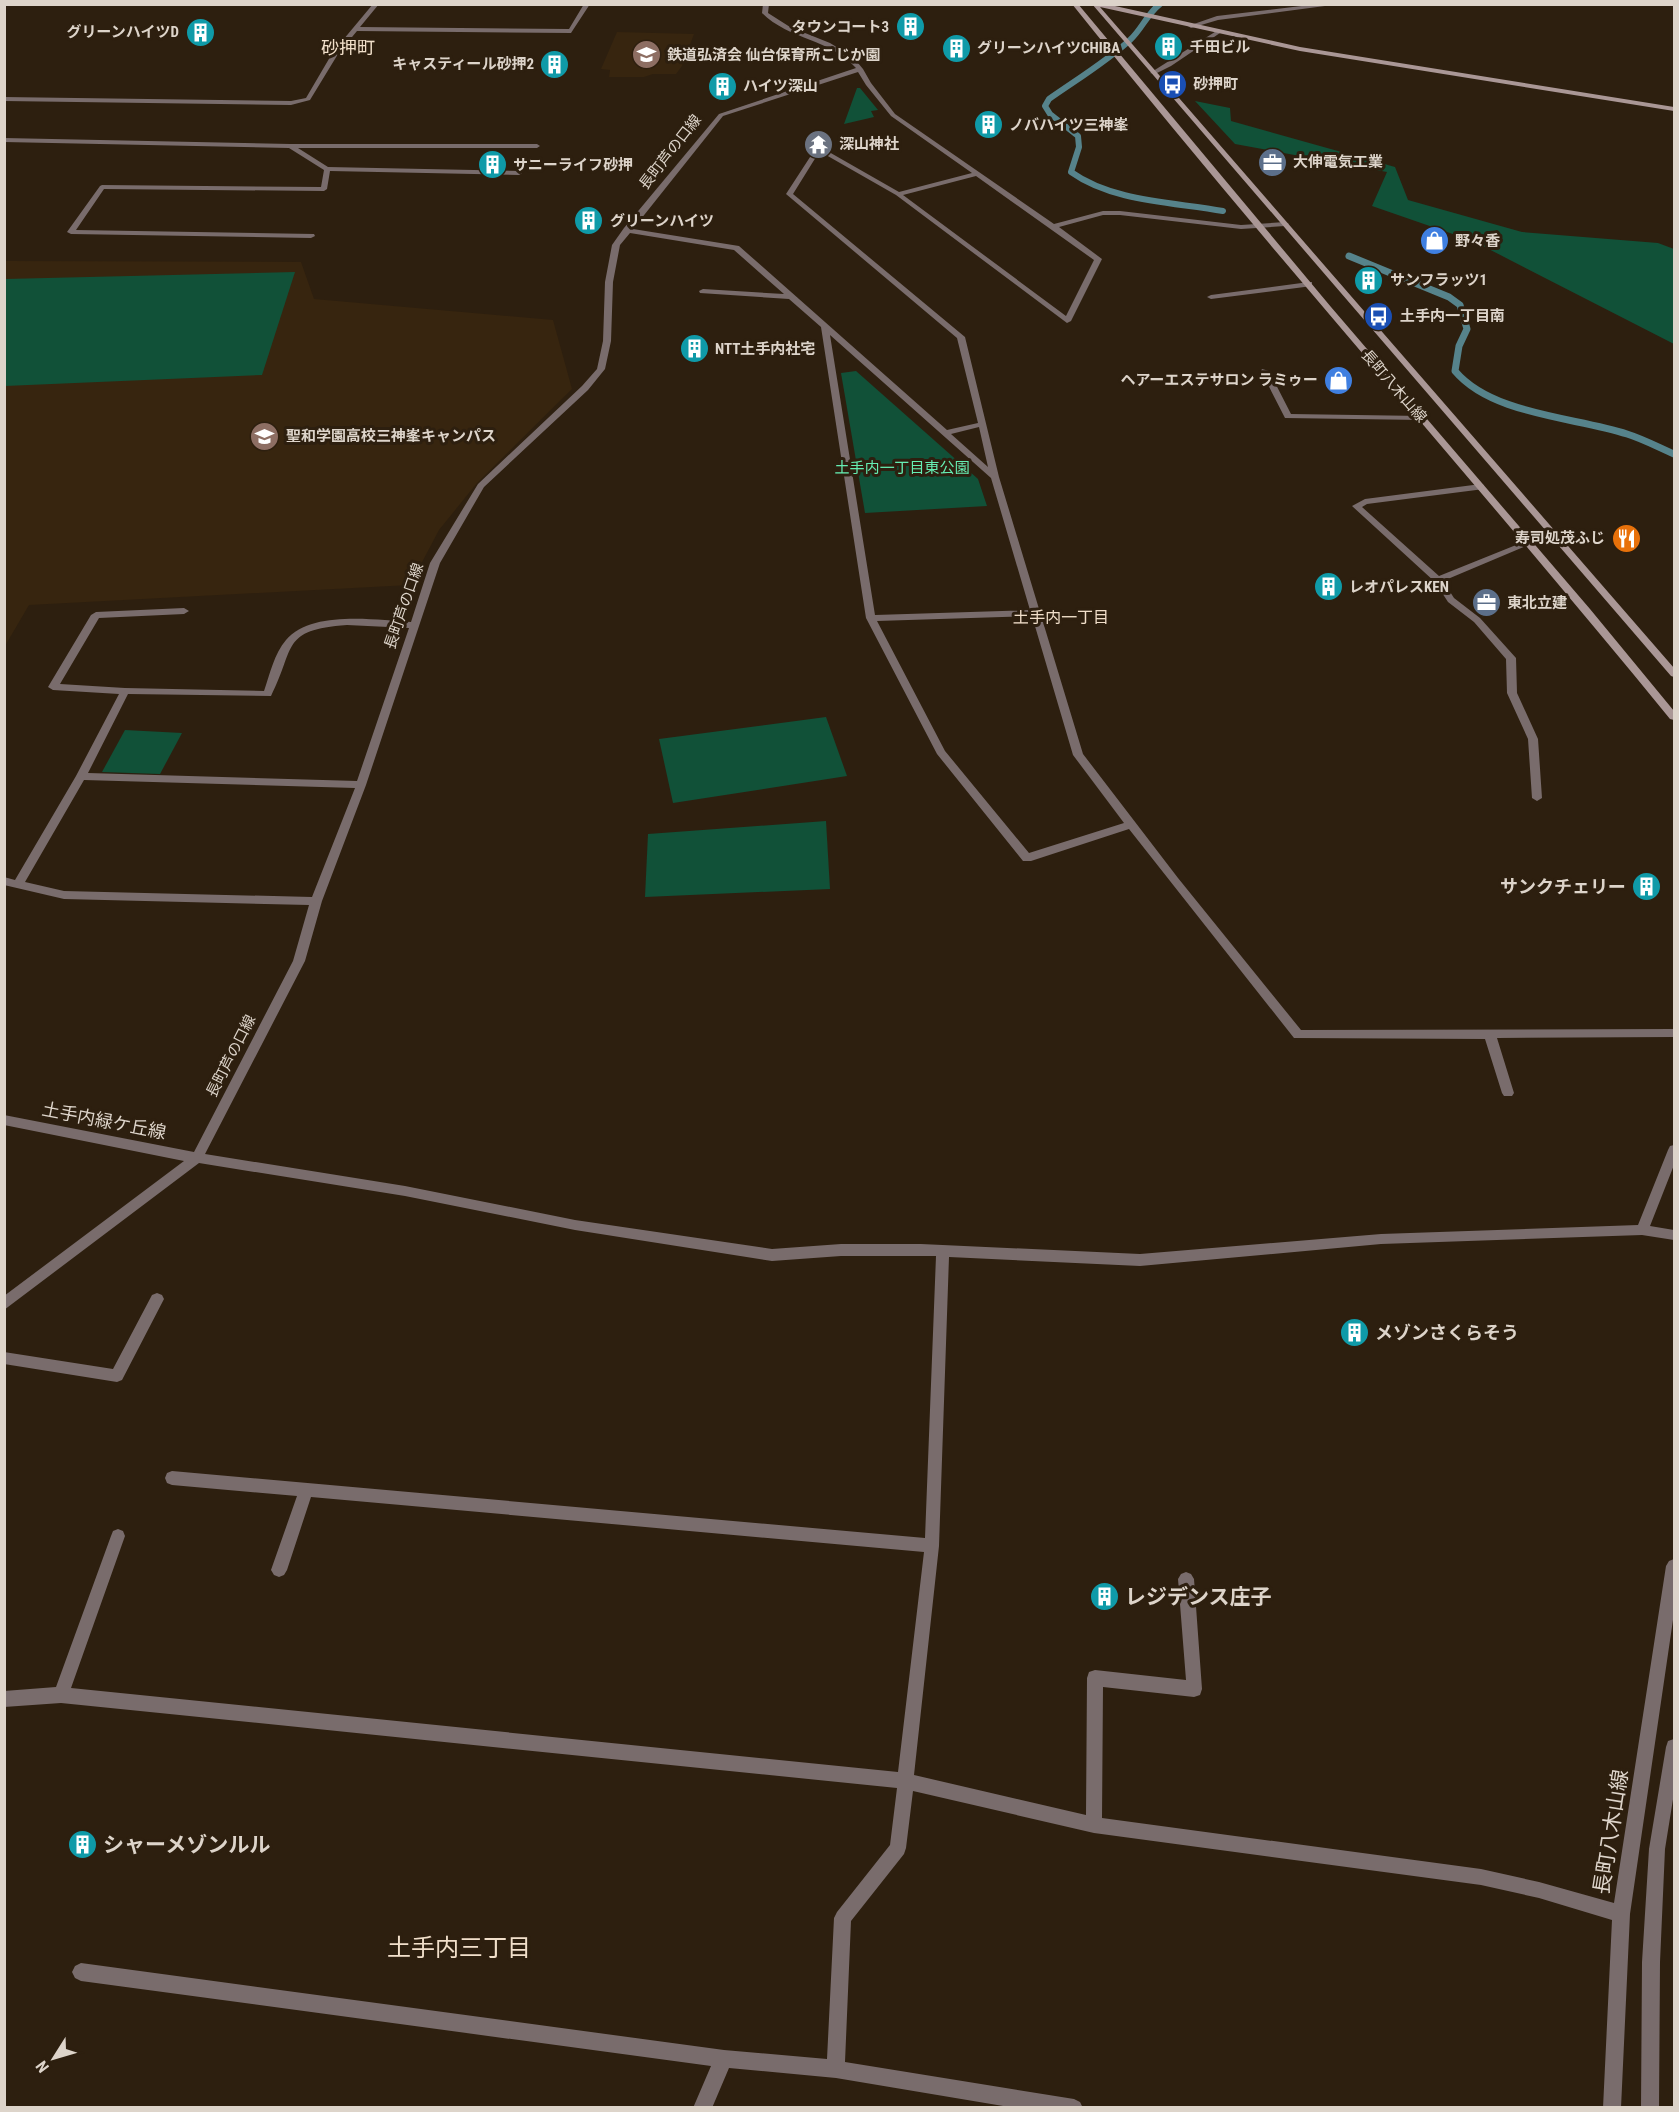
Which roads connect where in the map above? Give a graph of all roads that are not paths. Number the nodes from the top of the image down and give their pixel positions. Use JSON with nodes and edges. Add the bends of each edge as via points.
{"nodes":[{"id":1,"x":376,"y":4,"type":"edge"},
{"id":2,"x":587,"y":4,"type":"edge"},
{"id":3,"x":766,"y":4,"type":"edge"},
{"id":4,"x":1075,"y":4,"type":"edge"},
{"id":5,"x":1095,"y":4,"type":"edge"},
{"id":6,"x":1336,"y":4,"type":"edge"},
{"id":7,"x":1191,"y":26,"type":"junction"},
{"id":8,"x":357,"y":29,"type":"junction"},
{"id":9,"x":1218,"y":32,"type":"junction"},
{"id":10,"x":860,"y":69,"type":"junction"},
{"id":11,"x":1153,"y":73,"type":"junction"},
{"id":12,"x":4,"y":99,"type":"edge"},
{"id":13,"x":1674,"y":109,"type":"edge"},
{"id":14,"x":4,"y":140,"type":"edge"},
{"id":15,"x":290,"y":146,"type":"junction"},
{"id":16,"x":537,"y":146,"type":"dead end"},
{"id":17,"x":327,"y":169,"type":"junction"},
{"id":18,"x":519,"y":173,"type":"dead end"},
{"id":19,"x":976,"y":174,"type":"junction"},
{"id":20,"x":898,"y":194,"type":"junction"},
{"id":21,"x":1285,"y":224,"type":"junction"},
{"id":22,"x":1053,"y":226,"type":"junction"},
{"id":23,"x":1259,"y":226,"type":"junction"},
{"id":24,"x":627,"y":230,"type":"junction"},
{"id":25,"x":312,"y":236,"type":"dead end"},
{"id":26,"x":1309,"y":284,"type":"junction"},
{"id":27,"x":704,"y":291,"type":"dead end"},
{"id":28,"x":793,"y":297,"type":"junction"},
{"id":29,"x":1212,"y":297,"type":"dead end"},
{"id":30,"x":824,"y":324,"type":"junction"},
{"id":31,"x":1265,"y":372,"type":"dead end"},
{"id":32,"x":1422,"y":418,"type":"junction"},
{"id":33,"x":982,"y":424,"type":"junction"},
{"id":34,"x":945,"y":433,"type":"junction"},
{"id":35,"x":995,"y":477,"type":"junction"},
{"id":36,"x":1481,"y":487,"type":"junction"},
{"id":37,"x":1529,"y":543,"type":"junction"},
{"id":38,"x":1438,"y":580,"type":"junction"},
{"id":39,"x":184,"y":611,"type":"dead end"},
{"id":40,"x":1033,"y":613,"type":"junction"},
{"id":41,"x":871,"y":618,"type":"junction"},
{"id":42,"x":415,"y":625,"type":"junction"},
{"id":43,"x":1674,"y":674,"type":"edge"},
{"id":44,"x":125,"y":691,"type":"junction"},
{"id":45,"x":1674,"y":717,"type":"edge"},
{"id":46,"x":81,"y":776,"type":"junction"},
{"id":47,"x":361,"y":785,"type":"junction"},
{"id":48,"x":1537,"y":798,"type":"dead end"},
{"id":49,"x":1132,"y":824,"type":"junction"},
{"id":50,"x":4,"y":881,"type":"edge"},
{"id":51,"x":19,"y":883,"type":"junction"},
{"id":52,"x":316,"y":901,"type":"junction"},
{"id":53,"x":1674,"y":1033,"type":"edge"},
{"id":54,"x":1490,"y":1035,"type":"junction"},
{"id":55,"x":1508,"y":1093,"type":"dead end"},
{"id":56,"x":4,"y":1120,"type":"edge"},
{"id":57,"x":1674,"y":1150,"type":"edge"},
{"id":58,"x":197,"y":1158,"type":"junction"},
{"id":59,"x":1642,"y":1230,"type":"junction"},
{"id":60,"x":1674,"y":1235,"type":"edge"},
{"id":61,"x":943,"y":1252,"type":"junction"},
{"id":62,"x":158,"y":1299,"type":"dead end"},
{"id":63,"x":4,"y":1304,"type":"edge"},
{"id":64,"x":4,"y":1358,"type":"edge"},
{"id":65,"x":172,"y":1478,"type":"dead end"},
{"id":66,"x":306,"y":1490,"type":"junction"},
{"id":67,"x":118,"y":1536,"type":"dead end"},
{"id":68,"x":932,"y":1546,"type":"junction"},
{"id":69,"x":1674,"y":1566,"type":"edge"},
{"id":70,"x":279,"y":1570,"type":"dead end"},
{"id":71,"x":1186,"y":1579,"type":"dead end"},
{"id":72,"x":61,"y":1695,"type":"junction"},
{"id":73,"x":4,"y":1699,"type":"edge"},
{"id":74,"x":1674,"y":1747,"type":"edge"},
{"id":75,"x":904,"y":1781,"type":"junction"},
{"id":76,"x":1094,"y":1825,"type":"junction"},
{"id":77,"x":1621,"y":1914,"type":"junction"},
{"id":78,"x":81,"y":1972,"type":"dead end"},
{"id":79,"x":724,"y":2059,"type":"junction"},
{"id":80,"x":836,"y":2069,"type":"junction"},
{"id":81,"x":702,"y":2108,"type":"edge"},
{"id":82,"x":1074,"y":2108,"type":"edge"},
{"id":83,"x":1612,"y":2108,"type":"edge"},
{"id":84,"x":1650,"y":2108,"type":"edge"}],
"edges":[{"from":1,"to":8,"type":"street"},
{"from":2,"to":8,"type":"street","via":[[572,31]]},
{"from":3,"to":10,"type":"street","via":[[765,13],[775,23],[843,51]]},
{"from":4,"to":23,"type":"street","name":"長町八木山線"},
{"from":5,"to":7,"type":"street"},
{"from":5,"to":11,"type":"street"},
{"from":6,"to":7,"type":"street","via":[[1217,18]]},
{"from":7,"to":9,"type":"street"},
{"from":8,"to":12,"type":"street","via":[[335,53],[308,99],[291,103]]},
{"from":9,"to":11,"type":"street"},
{"from":9,"to":13,"type":"street","via":[[1323,53]]},
{"from":10,"to":19,"type":"street","via":[[893,115]]},
{"from":10,"to":24,"type":"street","name":"長町芦の口線","via":[[722,115]]},
{"from":11,"to":21,"type":"street"},
{"from":14,"to":15,"type":"street"},
{"from":15,"to":16,"type":"street"},
{"from":15,"to":17,"type":"street"},
{"from":17,"to":18,"type":"street"},
{"from":17,"to":25,"type":"street","via":[[324,189],[102,187],[71,232]]},
{"from":19,"to":20,"type":"street"},
{"from":19,"to":22,"type":"street"},
{"from":20,"to":22,"type":"street","via":[[1067,321],[1098,259]]},
{"from":20,"to":33,"type":"street","via":[[827,153],[814,154],[789,194],[961,337]]},
{"from":21,"to":23,"type":"street"},
{"from":21,"to":43,"type":"street"},
{"from":22,"to":23,"type":"street","via":[[1103,213]]},
{"from":23,"to":26,"type":"street","name":"長町八木山線"},
{"from":24,"to":28,"type":"street","via":[[736,248]]},
{"from":24,"to":42,"type":"street","name":"長町芦の口線","via":[[616,245],[609,282],[607,340],[601,369],[481,486],[435,563]]},
{"from":26,"to":29,"type":"street"},
{"from":26,"to":32,"type":"street","name":"長町八木山線"},
{"from":27,"to":28,"type":"street"},
{"from":28,"to":30,"type":"street"},
{"from":30,"to":34,"type":"street"},
{"from":30,"to":41,"type":"street"},
{"from":31,"to":32,"type":"street","via":[[1288,416]]},
{"from":32,"to":36,"type":"street","name":"長町八木山線"},
{"from":33,"to":34,"type":"street"},
{"from":33,"to":35,"type":"street"},
{"from":34,"to":35,"type":"street"},
{"from":35,"to":40,"type":"street"},
{"from":36,"to":37,"type":"street","name":"長町八木山線"},
{"from":36,"to":38,"type":"street","via":[[1356,506]]},
{"from":37,"to":38,"type":"street"},
{"from":37,"to":45,"type":"street","name":"長町八木山線"},
{"from":38,"to":48,"type":"street","via":[[1451,600],[1477,620],[1511,658],[1512,693],[1533,739]]},
{"from":39,"to":44,"type":"street","via":[[96,615],[53,687]]},
{"from":40,"to":41,"type":"street"},
{"from":40,"to":49,"type":"street","via":[[1078,754]]},
{"from":41,"to":49,"type":"street","via":[[940,752],[1027,858]]},
{"from":42,"to":44,"type":"street","via":[[338,623],[301,629],[289,641],[268,694]]},
{"from":42,"to":47,"type":"street","name":"長町芦の口線"},
{"from":44,"to":46,"type":"street"},
{"from":46,"to":47,"type":"street"},
{"from":46,"to":51,"type":"street"},
{"from":47,"to":52,"type":"street","name":"長町芦の口線"},
{"from":49,"to":54,"type":"street","via":[[1298,1035]]},
{"from":50,"to":51,"type":"street"},
{"from":51,"to":52,"type":"street","via":[[64,895]]},
{"from":52,"to":58,"type":"street","name":"長町芦の口線","via":[[299,961]]},
{"from":53,"to":54,"type":"street"},
{"from":54,"to":55,"type":"street"},
{"from":56,"to":58,"type":"street","name":"土手内緑ケ丘線"},
{"from":57,"to":59,"type":"street"},
{"from":58,"to":61,"type":"street","name":"土手内緑ケ丘線","via":[[405,1191],[575,1226],[772,1256],[840,1250]]},
{"from":58,"to":63,"type":"street","name":"長町芦の口線"},
{"from":59,"to":60,"type":"street","name":"土手内緑ケ丘線"},
{"from":59,"to":61,"type":"street","name":"土手内緑ケ丘線","via":[[1381,1239],[1140,1260]]},
{"from":61,"to":68,"type":"street"},
{"from":62,"to":64,"type":"street","via":[[117,1376]]},
{"from":65,"to":66,"type":"street"},
{"from":66,"to":68,"type":"street"},
{"from":66,"to":70,"type":"street"},
{"from":67,"to":72,"type":"street"},
{"from":68,"to":75,"type":"street"},
{"from":69,"to":77,"type":"street","name":"長町八木山線"},
{"from":71,"to":76,"type":"street","via":[[1194,1689],[1095,1678]]},
{"from":72,"to":73,"type":"street"},
{"from":72,"to":75,"type":"street"},
{"from":74,"to":84,"type":"street","via":[[1657,1849]]},
{"from":75,"to":76,"type":"street"},
{"from":75,"to":80,"type":"street","via":[[898,1848],[843,1918]]},
{"from":76,"to":77,"type":"street","via":[[1481,1877]]},
{"from":77,"to":83,"type":"street","name":"長町八木山線"},
{"from":78,"to":79,"type":"street"},
{"from":79,"to":80,"type":"street"},
{"from":79,"to":81,"type":"street"},
{"from":80,"to":82,"type":"street"}]}
